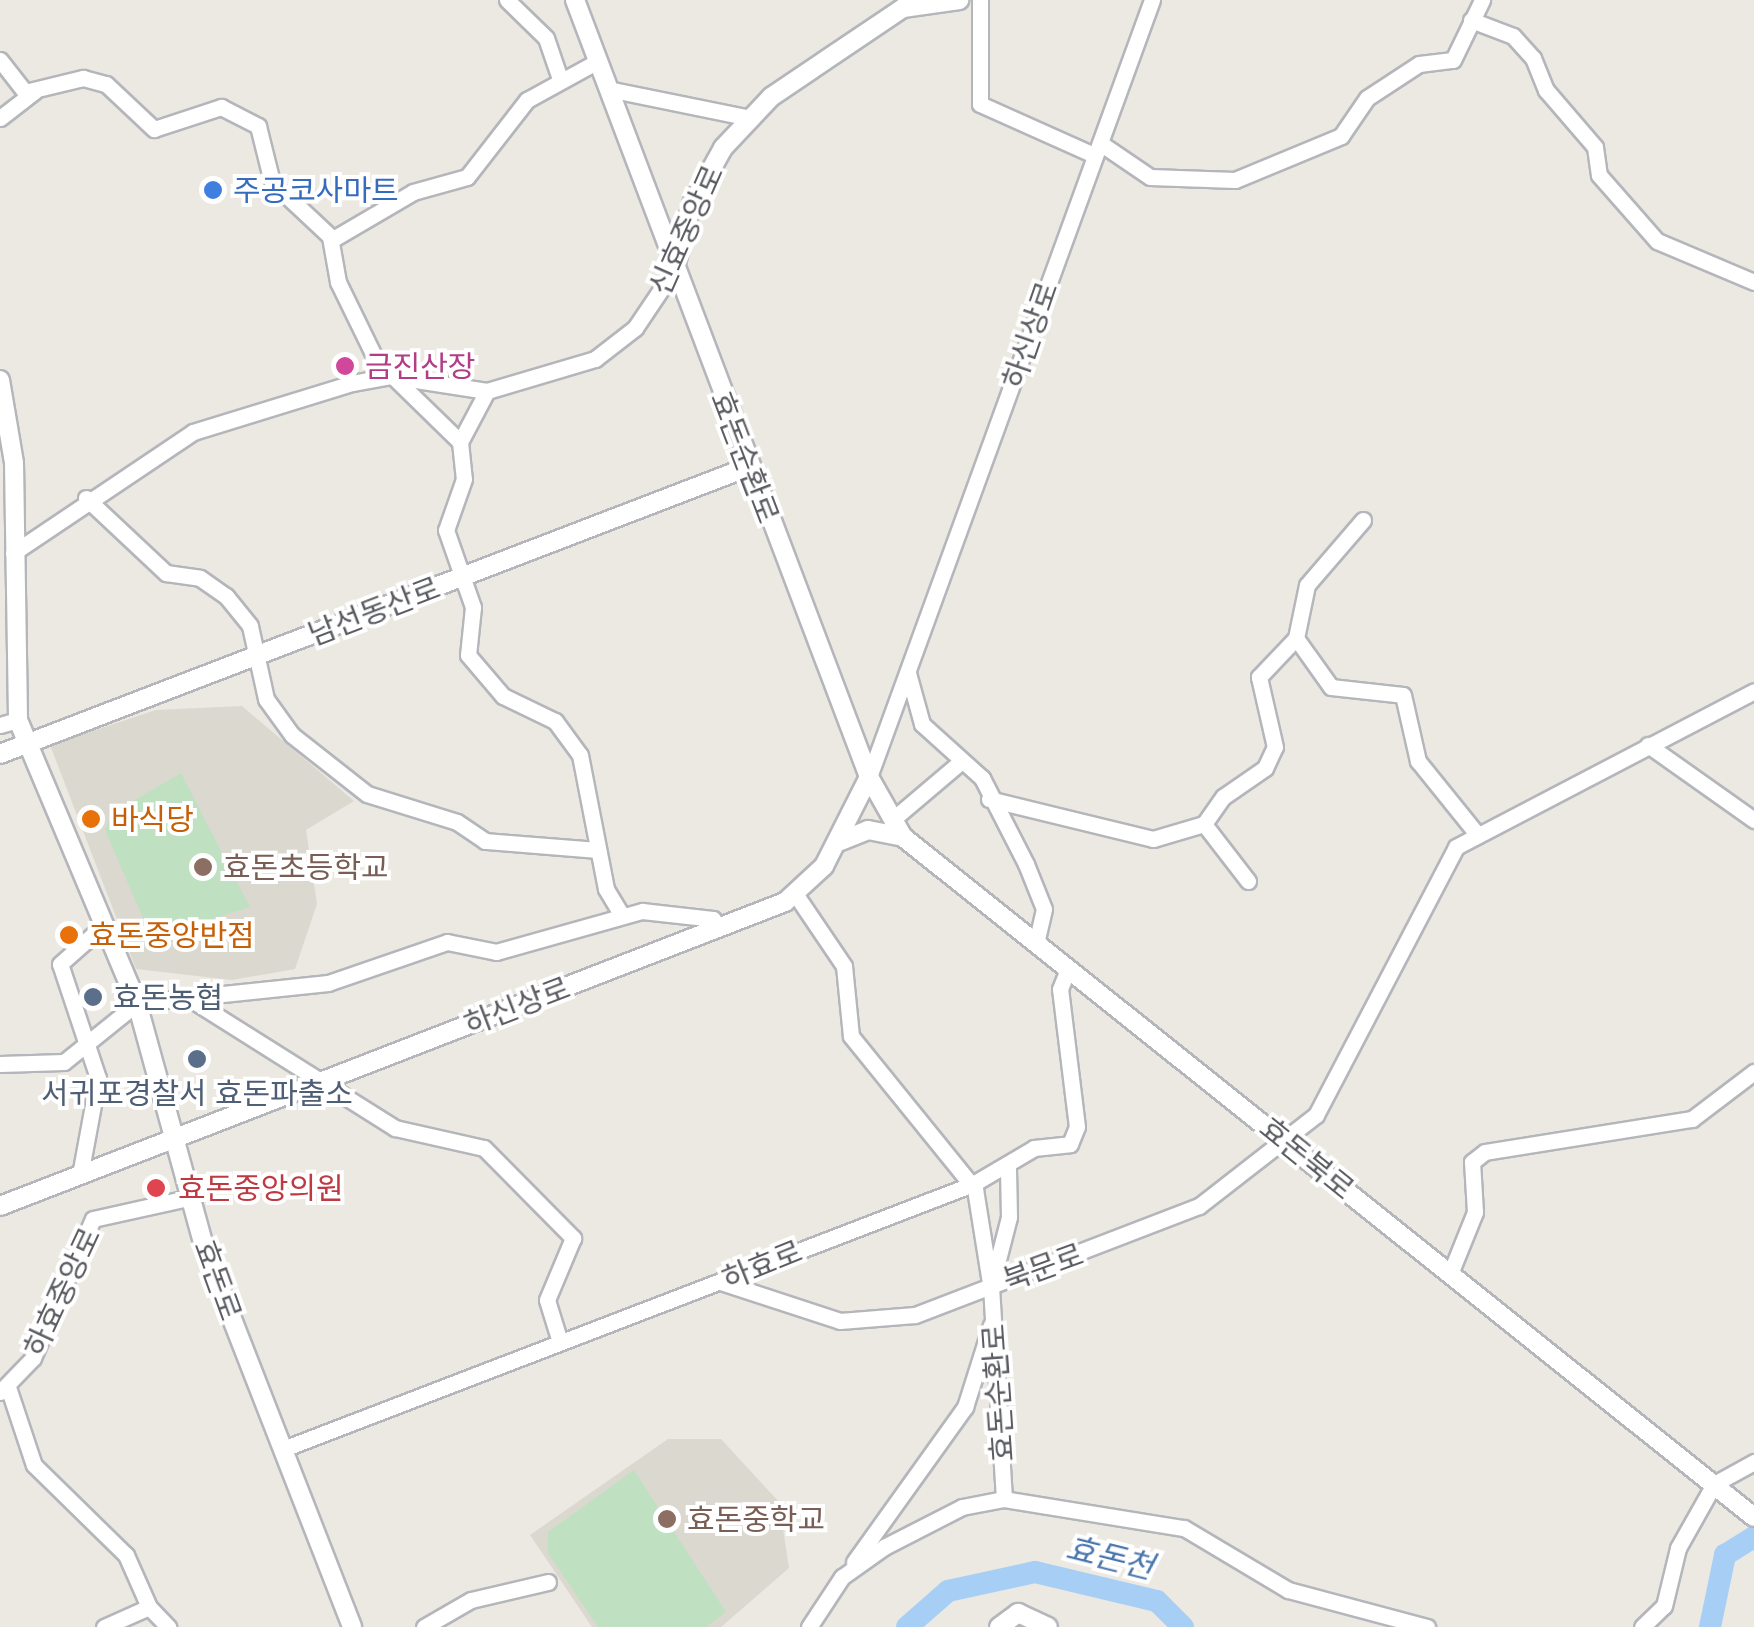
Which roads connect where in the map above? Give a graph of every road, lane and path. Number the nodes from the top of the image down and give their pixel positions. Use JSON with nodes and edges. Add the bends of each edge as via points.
{"nodes":[{"id":1,"x":507,"y":0,"type":"edge"},
{"id":2,"x":575,"y":0,"type":"edge"},
{"id":3,"x":960,"y":0,"type":"edge"},
{"id":4,"x":980,"y":0,"type":"edge"},
{"id":5,"x":1152,"y":0,"type":"edge"},
{"id":6,"x":1482,"y":0,"type":"edge"},
{"id":7,"x":902,"y":4,"type":"edge"},
{"id":8,"x":1471,"y":20,"type":"junction"},
{"id":9,"x":0,"y":60,"type":"edge"},
{"id":10,"x":598,"y":61,"type":"junction"},
{"id":11,"x":559,"y":76,"type":"junction"},
{"id":12,"x":608,"y":89,"type":"junction"},
{"id":13,"x":35,"y":91,"type":"junction"},
{"id":14,"x":0,"y":118,"type":"edge"},
{"id":15,"x":751,"y":118,"type":"junction"},
{"id":16,"x":1096,"y":149,"type":"junction"},
{"id":17,"x":332,"y":238,"type":"junction"},
{"id":18,"x":674,"y":270,"type":"junction"},
{"id":19,"x":1754,"y":282,"type":"edge"},
{"id":20,"x":390,"y":376,"type":"junction"},
{"id":21,"x":0,"y":380,"type":"edge"},
{"id":22,"x":488,"y":392,"type":"junction"},
{"id":23,"x":460,"y":442,"type":"junction"},
{"id":24,"x":7,"y":466,"type":"edge"},
{"id":25,"x":748,"y":466,"type":"junction"},
{"id":26,"x":86,"y":498,"type":"junction"},
{"id":27,"x":1363,"y":520,"type":"dead end"},
{"id":28,"x":13,"y":553,"type":"junction"},
{"id":29,"x":464,"y":577,"type":"junction"},
{"id":30,"x":1296,"y":638,"type":"junction"},
{"id":31,"x":260,"y":654,"type":"junction"},
{"id":32,"x":908,"y":671,"type":"junction"},
{"id":33,"x":1754,"y":691,"type":"edge"},
{"id":34,"x":9,"y":722,"type":"edge"},
{"id":35,"x":28,"y":743,"type":"junction"},
{"id":36,"x":1648,"y":745,"type":"junction"},
{"id":37,"x":0,"y":754,"type":"edge"},
{"id":38,"x":958,"y":764,"type":"junction"},
{"id":39,"x":869,"y":777,"type":"junction"},
{"id":40,"x":990,"y":800,"type":"junction"},
{"id":41,"x":892,"y":820,"type":"junction"},
{"id":42,"x":1754,"y":820,"type":"edge"},
{"id":43,"x":1204,"y":824,"type":"junction"},
{"id":44,"x":1476,"y":834,"type":"junction"},
{"id":45,"x":903,"y":837,"type":"junction"},
{"id":46,"x":841,"y":841,"type":"junction"},
{"id":47,"x":597,"y":850,"type":"junction"},
{"id":48,"x":1248,"y":881,"type":"dead end"},
{"id":49,"x":796,"y":895,"type":"junction"},
{"id":50,"x":620,"y":912,"type":"junction"},
{"id":51,"x":103,"y":926,"type":"junction"},
{"id":52,"x":718,"y":929,"type":"junction"},
{"id":53,"x":1036,"y":943,"type":"junction"},
{"id":54,"x":1068,"y":969,"type":"junction"},
{"id":55,"x":187,"y":997,"type":"junction"},
{"id":56,"x":137,"y":1003,"type":"junction"},
{"id":57,"x":89,"y":1042,"type":"junction"},
{"id":58,"x":0,"y":1064,"type":"edge"},
{"id":59,"x":1754,"y":1072,"type":"edge"},
{"id":60,"x":321,"y":1081,"type":"junction"},
{"id":61,"x":176,"y":1137,"type":"junction"},
{"id":62,"x":1286,"y":1140,"type":"junction"},
{"id":63,"x":1008,"y":1169,"type":"junction"},
{"id":64,"x":80,"y":1175,"type":"junction"},
{"id":65,"x":973,"y":1184,"type":"junction"},
{"id":66,"x":192,"y":1197,"type":"junction"},
{"id":67,"x":0,"y":1206,"type":"edge"},
{"id":68,"x":1450,"y":1274,"type":"junction"},
{"id":69,"x":721,"y":1282,"type":"junction"},
{"id":70,"x":990,"y":1286,"type":"junction"},
{"id":71,"x":993,"y":1316,"type":"junction"},
{"id":72,"x":560,"y":1342,"type":"junction"},
{"id":73,"x":4,"y":1390,"type":"edge"},
{"id":74,"x":283,"y":1449,"type":"junction"},
{"id":75,"x":1754,"y":1462,"type":"edge"},
{"id":76,"x":1719,"y":1489,"type":"junction"},
{"id":77,"x":1004,"y":1499,"type":"junction"},
{"id":78,"x":1754,"y":1517,"type":"edge"},
{"id":79,"x":842,"y":1577,"type":"junction"},
{"id":80,"x":548,"y":1582,"type":"dead end"},
{"id":81,"x":149,"y":1607,"type":"junction"},
{"id":82,"x":104,"y":1627,"type":"edge"},
{"id":83,"x":168,"y":1627,"type":"edge"},
{"id":84,"x":352,"y":1627,"type":"edge"},
{"id":85,"x":424,"y":1627,"type":"edge"},
{"id":86,"x":809,"y":1627,"type":"edge"},
{"id":87,"x":999,"y":1627,"type":"edge"},
{"id":88,"x":1048,"y":1627,"type":"edge"},
{"id":89,"x":1426,"y":1627,"type":"edge"},
{"id":90,"x":1642,"y":1627,"type":"edge"}],
"edges":[{"from":1,"to":11,"type":"street","via":[[546,38]]},
{"from":2,"to":10,"type":"street","name":"효돈순환로"},
{"from":3,"to":7,"type":"street","name":"신효중앙로"},
{"from":4,"to":16,"type":"street","via":[[980,104]]},
{"from":5,"to":16,"type":"street","name":"하신상로"},
{"from":6,"to":8,"type":"street"},
{"from":7,"to":15,"type":"street","name":"신효중앙로"},
{"from":8,"to":16,"type":"street","via":[[1453,60],[1419,64],[1367,98],[1341,136],[1235,180],[1150,177]]},
{"from":8,"to":19,"type":"street","via":[[1512,36],[1532,58],[1546,90],[1595,147],[1599,176],[1657,242]]},
{"from":9,"to":13,"type":"street","via":[[16,86]]},
{"from":10,"to":11,"type":"street"},
{"from":10,"to":12,"type":"street","name":"효돈순환로"},
{"from":11,"to":17,"type":"street","via":[[526,100],[467,176],[413,192]]},
{"from":12,"to":15,"type":"street","via":[[680,96]]},
{"from":12,"to":18,"type":"street","name":"효돈순환로"},
{"from":13,"to":14,"type":"street"},
{"from":13,"to":17,"type":"street","via":[[83,78],[106,84],[154,129],[221,107],[258,126],[272,182]]},
{"from":15,"to":18,"type":"street","name":"신효중앙로","via":[[692,204]]},
{"from":16,"to":32,"type":"street","name":"하신상로"},
{"from":17,"to":20,"type":"street","via":[[338,282]]},
{"from":18,"to":22,"type":"street","name":"신효중앙로","via":[[616,345]]},
{"from":18,"to":25,"type":"street","name":"효돈순환로"},
{"from":20,"to":22,"type":"street","name":"신효중앙로"},
{"from":20,"to":23,"type":"street"},
{"from":20,"to":26,"type":"street","name":"신효중앙로","via":[[193,432]]},
{"from":21,"to":24,"type":"street","name":"효돈로"},
{"from":22,"to":23,"type":"street"},
{"from":23,"to":29,"type":"street","via":[[464,480],[446,530]]},
{"from":24,"to":28,"type":"street","name":"효돈로"},
{"from":25,"to":29,"type":"street","name":"남선동산로"},
{"from":25,"to":39,"type":"street","name":"효돈순환로"},
{"from":26,"to":28,"type":"street","name":"신효중앙로"},
{"from":26,"to":31,"type":"street","via":[[166,573],[200,578],[226,596]]},
{"from":27,"to":30,"type":"street","via":[[1307,585]]},
{"from":28,"to":34,"type":"street","name":"효돈로"},
{"from":29,"to":31,"type":"street","name":"남선동산로"},
{"from":29,"to":47,"type":"street","via":[[468,655],[503,696],[555,721],[580,755]]},
{"from":30,"to":43,"type":"street","via":[[1258,677],[1274,730],[1270,758]]},
{"from":30,"to":44,"type":"street","via":[[1332,688],[1404,695],[1418,761]]},
{"from":31,"to":35,"type":"street","name":"남선동산로"},
{"from":31,"to":47,"type":"street","via":[[266,698],[292,734],[367,794],[457,822],[485,841]]},
{"from":32,"to":38,"type":"street","via":[[922,724]]},
{"from":32,"to":39,"type":"street","name":"하신상로"},
{"from":33,"to":36,"type":"street","name":"북문로"},
{"from":34,"to":35,"type":"street","name":"효돈로"},
{"from":35,"to":37,"type":"street","name":"남선동산로"},
{"from":35,"to":51,"type":"street","name":"효돈로"},
{"from":36,"to":42,"type":"street"},
{"from":36,"to":44,"type":"street","name":"북문로"},
{"from":38,"to":40,"type":"street","via":[[982,778]]},
{"from":38,"to":41,"type":"street"},
{"from":39,"to":41,"type":"street","name":"효돈순환로"},
{"from":39,"to":46,"type":"street","name":"하신상로"},
{"from":40,"to":43,"type":"street","via":[[1153,839]]},
{"from":40,"to":53,"type":"street","via":[[1044,910]]},
{"from":41,"to":45,"type":"street","name":"효돈북로"},
{"from":43,"to":48,"type":"street"},
{"from":44,"to":62,"type":"street","name":"북문로","via":[[1440,867],[1316,1115]]},
{"from":45,"to":46,"type":"street","via":[[868,830]]},
{"from":45,"to":53,"type":"street","name":"효돈북로"},
{"from":46,"to":49,"type":"street","name":"하신상로"},
{"from":47,"to":50,"type":"street"},
{"from":49,"to":52,"type":"street","name":"하신상로"},
{"from":49,"to":65,"type":"street","via":[[844,966],[851,1036]]},
{"from":50,"to":52,"type":"street","via":[[713,919]]},
{"from":50,"to":55,"type":"street","via":[[496,952],[447,942],[328,983]]},
{"from":51,"to":56,"type":"street","name":"효돈로"},
{"from":51,"to":57,"type":"street","via":[[60,964]]},
{"from":52,"to":60,"type":"street","name":"하신상로"},
{"from":53,"to":54,"type":"street","name":"효돈북로"},
{"from":54,"to":62,"type":"street","name":"효돈북로"},
{"from":54,"to":63,"type":"street","name":"하효로","via":[[1060,988],[1076,1139],[1034,1148]]},
{"from":55,"to":56,"type":"street"},
{"from":55,"to":60,"type":"street"},
{"from":56,"to":57,"type":"street"},
{"from":56,"to":61,"type":"street","name":"효돈로"},
{"from":57,"to":58,"type":"street","via":[[64,1062]]},
{"from":57,"to":64,"type":"street","via":[[98,1078]]},
{"from":59,"to":68,"type":"street","via":[[1692,1119],[1485,1152],[1472,1162],[1475,1212]]},
{"from":60,"to":61,"type":"street","name":"하신상로"},
{"from":60,"to":72,"type":"street","via":[[395,1128],[484,1148],[572,1238],[565,1272],[547,1300]]},
{"from":61,"to":64,"type":"street","name":"하신상로"},
{"from":61,"to":66,"type":"street","name":"효돈로"},
{"from":62,"to":68,"type":"street","name":"효돈북로"},
{"from":62,"to":70,"type":"street","name":"북문로","via":[[1199,1206]]},
{"from":63,"to":65,"type":"street","name":"하효로"},
{"from":63,"to":70,"type":"street","name":"효돈순환로","via":[[1009,1217]]},
{"from":64,"to":67,"type":"street","name":"하신상로"},
{"from":65,"to":69,"type":"street","name":"하효로"},
{"from":65,"to":70,"type":"street"},
{"from":66,"to":73,"type":"street","name":"하효중앙로","via":[[94,1219],[33,1358]]},
{"from":66,"to":74,"type":"street","name":"효돈로"},
{"from":68,"to":76,"type":"street","name":"효돈북로"},
{"from":69,"to":70,"type":"street","name":"북문로","via":[[840,1321],[916,1315]]},
{"from":69,"to":72,"type":"street","name":"하효로"},
{"from":70,"to":71,"type":"street","name":"효돈순환로"},
{"from":71,"to":77,"type":"street","name":"효돈순환로"},
{"from":71,"to":79,"type":"street","via":[[965,1406]]},
{"from":72,"to":74,"type":"street","name":"하효로"},
{"from":73,"to":81,"type":"street","via":[[34,1465],[126,1555]]},
{"from":74,"to":84,"type":"street","name":"효돈로"},
{"from":75,"to":76,"type":"street"},
{"from":76,"to":78,"type":"street","name":"효돈북로"},
{"from":76,"to":90,"type":"street","via":[[1678,1548],[1664,1606]]},
{"from":77,"to":79,"type":"street","name":"효돈순환로","via":[[962,1507]]},
{"from":77,"to":89,"type":"street","via":[[1184,1528],[1288,1590]]},
{"from":79,"to":86,"type":"street","name":"효돈순환로"},
{"from":80,"to":85,"type":"street","via":[[472,1600]]},
{"from":81,"to":82,"type":"street"},
{"from":81,"to":83,"type":"street"},
{"from":87,"to":88,"type":"street","via":[[1018,1612]]}]}
